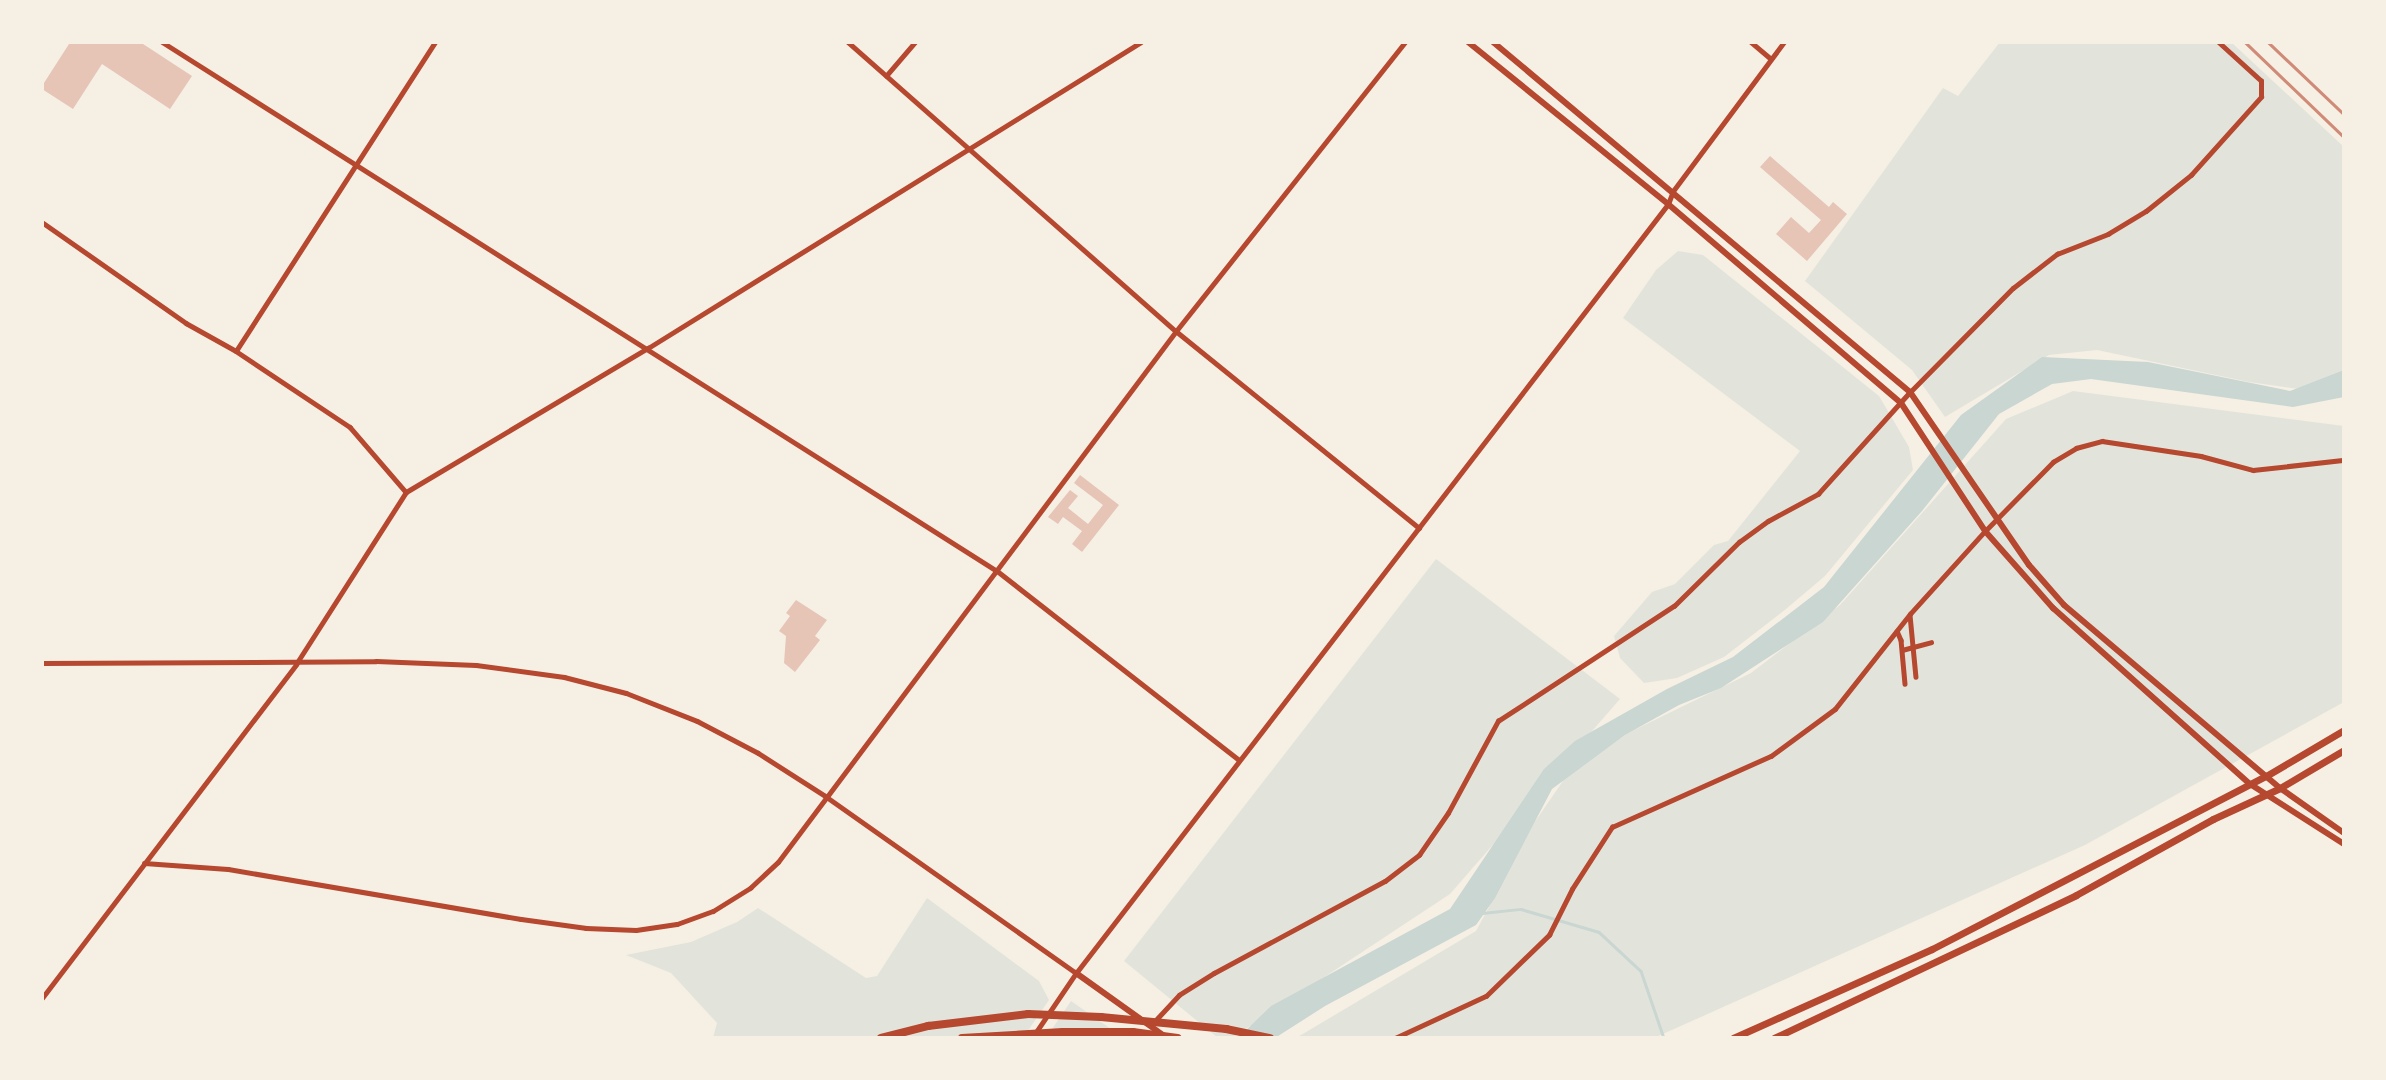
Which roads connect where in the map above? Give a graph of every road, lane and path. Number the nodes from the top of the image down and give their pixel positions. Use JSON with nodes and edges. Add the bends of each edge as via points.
{"nodes":[{"id":1,"x":162,"y":42,"type":"edge"},
{"id":2,"x":435,"y":42,"type":"edge"},
{"id":3,"x":848,"y":42,"type":"edge"},
{"id":4,"x":915,"y":42,"type":"edge"},
{"id":5,"x":1141,"y":42,"type":"edge"},
{"id":6,"x":1405,"y":42,"type":"edge"},
{"id":7,"x":1468,"y":42,"type":"edge"},
{"id":8,"x":1493,"y":42,"type":"edge"},
{"id":9,"x":1751,"y":42,"type":"edge"},
{"id":10,"x":1784,"y":42,"type":"edge"},
{"id":11,"x":2218,"y":42,"type":"edge"},
{"id":12,"x":1771,"y":59,"type":"junction"},
{"id":13,"x":886,"y":76,"type":"junction"},
{"id":14,"x":972,"y":149,"type":"junction"},
{"id":15,"x":358,"y":166,"type":"junction"},
{"id":16,"x":1673,"y":191,"type":"junction"},
{"id":17,"x":1668,"y":204,"type":"junction"},
{"id":18,"x":42,"y":222,"type":"edge"},
{"id":19,"x":1176,"y":331,"type":"junction"},
{"id":20,"x":648,"y":348,"type":"junction"},
{"id":21,"x":236,"y":351,"type":"junction"},
{"id":22,"x":1910,"y":392,"type":"junction"},
{"id":23,"x":1901,"y":404,"type":"junction"},
{"id":24,"x":2344,"y":460,"type":"edge"},
{"id":25,"x":406,"y":492,"type":"junction"},
{"id":26,"x":1997,"y":520,"type":"junction"},
{"id":27,"x":1419,"y":528,"type":"junction"},
{"id":28,"x":1985,"y":530,"type":"junction"},
{"id":29,"x":997,"y":571,"type":"junction"},
{"id":30,"x":1910,"y":614,"type":"junction"},
{"id":31,"x":1896,"y":631,"type":"junction"},
{"id":32,"x":1931,"y":642,"type":"dead end"},
{"id":33,"x":1913,"y":647,"type":"junction"},
{"id":34,"x":1902,"y":650,"type":"junction"},
{"id":35,"x":42,"y":663,"type":"edge"},
{"id":36,"x":296,"y":664,"type":"junction"},
{"id":37,"x":1916,"y":677,"type":"dead end"},
{"id":38,"x":1905,"y":684,"type":"dead end"},
{"id":39,"x":2344,"y":730,"type":"edge"},
{"id":40,"x":2344,"y":750,"type":"edge"},
{"id":41,"x":1240,"y":760,"type":"junction"},
{"id":42,"x":2266,"y":776,"type":"junction"},
{"id":43,"x":2250,"y":783,"type":"junction"},
{"id":44,"x":2280,"y":788,"type":"junction"},
{"id":45,"x":2265,"y":793,"type":"junction"},
{"id":46,"x":825,"y":796,"type":"junction"},
{"id":47,"x":2344,"y":833,"type":"edge"},
{"id":48,"x":2344,"y":844,"type":"edge"},
{"id":49,"x":144,"y":863,"type":"junction"},
{"id":50,"x":1076,"y":974,"type":"junction"},
{"id":51,"x":42,"y":998,"type":"edge"},
{"id":52,"x":1150,"y":1026,"type":"junction"},
{"id":53,"x":881,"y":1038,"type":"edge"},
{"id":54,"x":962,"y":1038,"type":"edge"},
{"id":55,"x":1032,"y":1038,"type":"edge"},
{"id":56,"x":1167,"y":1038,"type":"edge"},
{"id":57,"x":1178,"y":1038,"type":"edge"},
{"id":58,"x":1270,"y":1038,"type":"edge"},
{"id":59,"x":1395,"y":1038,"type":"edge"},
{"id":60,"x":1733,"y":1038,"type":"edge"},
{"id":61,"x":1773,"y":1038,"type":"edge"}],
"edges":[{"from":1,"to":15,"type":"street"},
{"from":2,"to":15,"type":"street"},
{"from":3,"to":13,"type":"street"},
{"from":4,"to":13,"type":"street"},
{"from":5,"to":14,"type":"street"},
{"from":6,"to":19,"type":"street"},
{"from":7,"to":17,"type":"main road"},
{"from":8,"to":16,"type":"main road"},
{"from":9,"to":12,"type":"street"},
{"from":10,"to":12,"type":"street"},
{"from":11,"to":22,"type":"street","via":[[2261,81],[2261,97],[2191,175],[2108,234],[2057,254],[2013,288]]},
{"from":12,"to":16,"type":"street"},
{"from":13,"to":14,"type":"street"},
{"from":14,"to":19,"type":"street"},
{"from":14,"to":20,"type":"street"},
{"from":15,"to":20,"type":"street"},
{"from":15,"to":21,"type":"street"},
{"from":16,"to":17,"type":"street"},
{"from":16,"to":22,"type":"main road"},
{"from":17,"to":23,"type":"main road"},
{"from":17,"to":27,"type":"street"},
{"from":18,"to":21,"type":"street","via":[[155,302]]},
{"from":19,"to":27,"type":"street"},
{"from":19,"to":29,"type":"street"},
{"from":20,"to":25,"type":"street"},
{"from":20,"to":29,"type":"street"},
{"from":21,"to":25,"type":"street","via":[[350,427]]},
{"from":22,"to":23,"type":"street"},
{"from":22,"to":26,"type":"main road"},
{"from":23,"to":28,"type":"main road"},
{"from":23,"to":52,"type":"street","via":[[1818,494],[1739,542],[1674,606],[1498,721],[1448,813],[1419,855],[1385,881],[1179,995]]},
{"from":24,"to":26,"type":"street","via":[[2253,470],[2200,456],[2102,441],[2076,448],[2053,462]]},
{"from":25,"to":36,"type":"street"},
{"from":26,"to":28,"type":"street"},
{"from":26,"to":42,"type":"main road","via":[[2064,605]]},
{"from":27,"to":41,"type":"street"},
{"from":28,"to":30,"type":"street"},
{"from":28,"to":43,"type":"main road","via":[[2053,608]]},
{"from":29,"to":41,"type":"street"},
{"from":29,"to":46,"type":"street"},
{"from":30,"to":31,"type":"street"},
{"from":30,"to":33,"type":"street"},
{"from":31,"to":34,"type":"street"},
{"from":31,"to":59,"type":"street","via":[[1835,709],[1771,756],[1612,827],[1549,935],[1486,996]]},
{"from":32,"to":33,"type":"street"},
{"from":33,"to":34,"type":"street"},
{"from":33,"to":37,"type":"street"},
{"from":34,"to":38,"type":"street"},
{"from":35,"to":36,"type":"street"},
{"from":36,"to":46,"type":"street","via":[[476,665],[564,677],[626,693],[697,720]]},
{"from":36,"to":49,"type":"street"},
{"from":39,"to":42,"type":"main road"},
{"from":40,"to":44,"type":"main road"},
{"from":41,"to":50,"type":"street"},
{"from":42,"to":43,"type":"main road"},
{"from":42,"to":44,"type":"main road"},
{"from":43,"to":45,"type":"main road"},
{"from":43,"to":60,"type":"main road","via":[[1932,949]]},
{"from":44,"to":45,"type":"main road"},
{"from":44,"to":47,"type":"main road"},
{"from":45,"to":48,"type":"main road"},
{"from":45,"to":61,"type":"main road","via":[[2076,895]]},
{"from":46,"to":49,"type":"street","via":[[778,862],[750,888],[713,911],[677,924],[636,930],[521,919],[228,869]]},
{"from":46,"to":50,"type":"street"},
{"from":49,"to":51,"type":"street"},
{"from":50,"to":52,"type":"main road"},
{"from":50,"to":55,"type":"street"},
{"from":52,"to":56,"type":"main road"},
{"from":53,"to":58,"type":"highway","via":[[928,1026],[1028,1014],[1115,1018]]},
{"from":54,"to":57,"type":"highway","via":[[1063,1032],[1133,1032]]}]}
